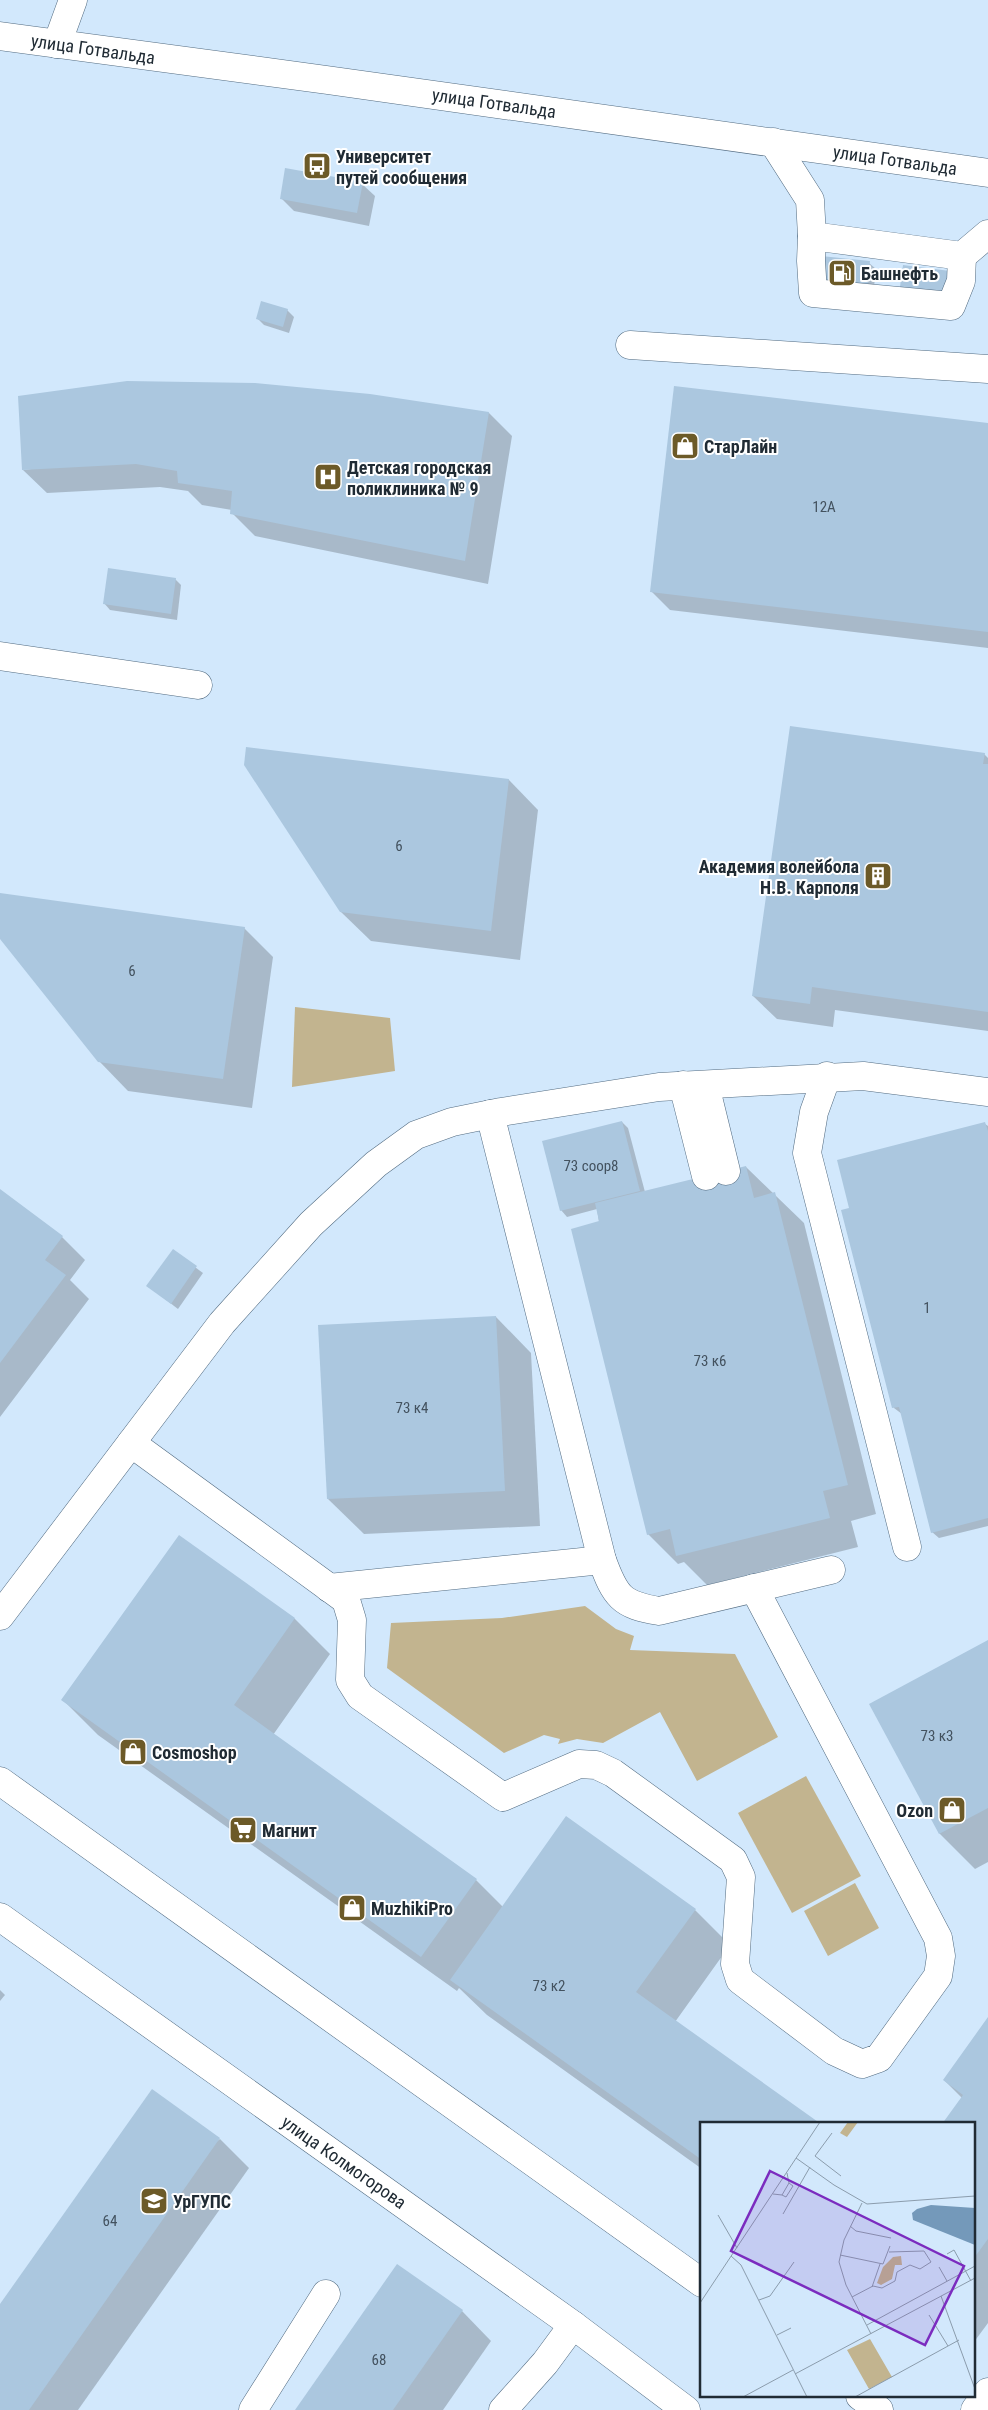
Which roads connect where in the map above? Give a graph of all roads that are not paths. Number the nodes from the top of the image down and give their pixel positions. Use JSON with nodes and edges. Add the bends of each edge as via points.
{"nodes":[{"id":1,"x":73,"y":0,"type":"edge"},
{"id":2,"x":0,"y":36,"type":"edge"},
{"id":3,"x":57,"y":44,"type":"junction"},
{"id":4,"x":773,"y":142,"type":"junction"},
{"id":5,"x":988,"y":173,"type":"edge"},
{"id":6,"x":988,"y":234,"type":"edge"},
{"id":7,"x":812,"y":236,"type":"junction"},
{"id":8,"x":962,"y":256,"type":"junction"},
{"id":9,"x":630,"y":345,"type":"dead end"},
{"id":10,"x":988,"y":369,"type":"edge"},
{"id":11,"x":0,"y":656,"type":"edge"},
{"id":12,"x":198,"y":685,"type":"dead end"},
{"id":13,"x":827,"y":1076,"type":"junction"},
{"id":14,"x":694,"y":1085,"type":"junction"},
{"id":15,"x":988,"y":1092,"type":"edge"},
{"id":16,"x":490,"y":1114,"type":"junction"},
{"id":17,"x":716,"y":1173,"type":"dead end"},
{"id":18,"x":131,"y":1444,"type":"junction"},
{"id":19,"x":908,"y":1547,"type":"dead end"},
{"id":20,"x":602,"y":1560,"type":"junction"},
{"id":21,"x":831,"y":1570,"type":"dead end"},
{"id":22,"x":329,"y":1588,"type":"junction"},
{"id":23,"x":754,"y":1588,"type":"junction"},
{"id":24,"x":0,"y":1616,"type":"edge"},
{"id":25,"x":0,"y":1781,"type":"edge"},
{"id":26,"x":0,"y":1917,"type":"edge"},
{"id":27,"x":700,"y":2282,"type":"edge"},
{"id":28,"x":326,"y":2294,"type":"dead end"},
{"id":29,"x":573,"y":2325,"type":"junction"},
{"id":30,"x":988,"y":2392,"type":"edge"},
{"id":31,"x":863,"y":2398,"type":"edge"},
{"id":32,"x":253,"y":2410,"type":"edge"},
{"id":33,"x":503,"y":2410,"type":"edge"},
{"id":34,"x":686,"y":2410,"type":"edge"},
{"id":35,"x":879,"y":2410,"type":"edge"},
{"id":36,"x":975,"y":2410,"type":"edge"}],
"edges":[{"from":1,"to":3,"type":"main road"},
{"from":2,"to":3,"type":"main road","name":"улица Готвальда"},
{"from":3,"to":4,"type":"main road","name":"улица Готвальда"},
{"from":4,"to":5,"type":"main road","name":"улица Готвальда"},
{"from":4,"to":7,"type":"main road","via":[[810,200]]},
{"from":6,"to":8,"type":"main road"},
{"from":7,"to":8,"type":"main road"},
{"from":7,"to":8,"type":"main road","via":[[813,293],[951,306],[962,281]]},
{"from":9,"to":10,"type":"main road"},
{"from":11,"to":12,"type":"main road"},
{"from":13,"to":14,"type":"main road"},
{"from":13,"to":15,"type":"main road","via":[[863,1076]]},
{"from":13,"to":19,"type":"main road","via":[[814,1112],[807,1153]]},
{"from":14,"to":16,"type":"main road","via":[[659,1086]]},
{"from":14,"to":17,"type":"main road"},
{"from":16,"to":18,"type":"main road","via":[[452,1122],[416,1135],[376,1164],[311,1224],[222,1323]]},
{"from":16,"to":20,"type":"main road"},
{"from":18,"to":22,"type":"main road"},
{"from":18,"to":24,"type":"main road"},
{"from":20,"to":22,"type":"main road"},
{"from":20,"to":23,"type":"main road","via":[[612,1587],[633,1607],[659,1611]]},
{"from":21,"to":23,"type":"main road"},
{"from":22,"to":23,"type":"main road","via":[[346,1600],[352,1620],[350,1680],[360,1696],[503,1797],[578,1764],[596,1765],[613,1773],[733,1860],[741,1877],[735,1964],[740,1980],[834,2051],[862,2064],[879,2058],[938,1976],[942,1956],[938,1938]]},
{"from":25,"to":27,"type":"main road"},
{"from":26,"to":29,"type":"main road","name":"улица Колмогорова"},
{"from":28,"to":32,"type":"main road"},
{"from":29,"to":33,"type":"main road","via":[[545,2363]]},
{"from":29,"to":34,"type":"main road","name":"улица Колмогорова"},
{"from":30,"to":36,"type":"main road"},
{"from":31,"to":35,"type":"main road"}]}
